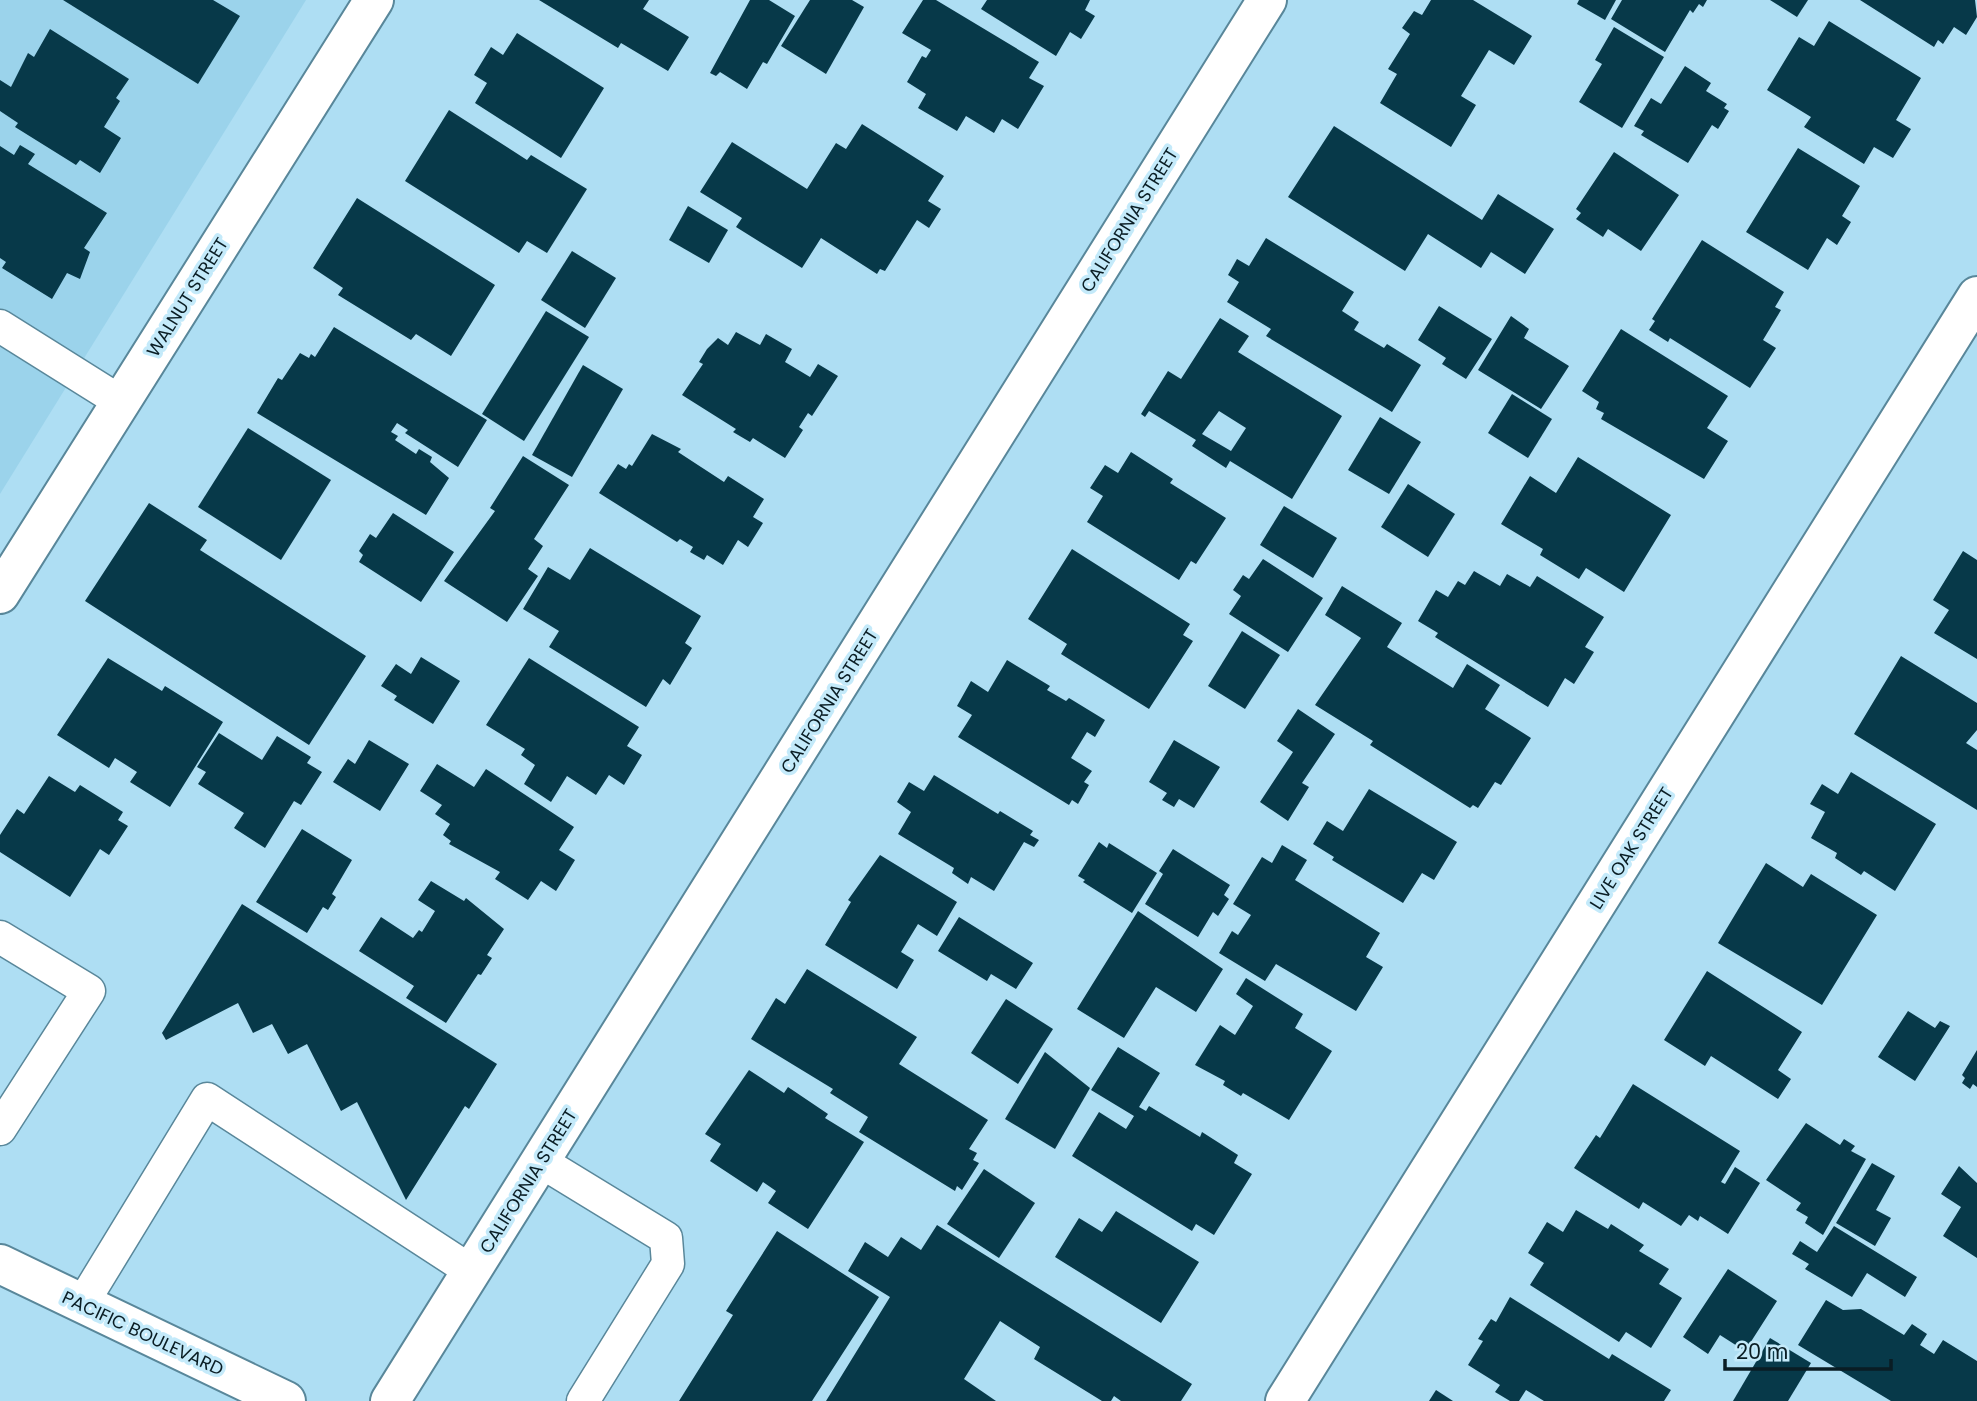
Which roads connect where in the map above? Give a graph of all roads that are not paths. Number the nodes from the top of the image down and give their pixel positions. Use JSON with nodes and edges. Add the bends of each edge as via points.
{"nodes":[{"id":1,"x":374,"y":0,"type":"edge"},
{"id":2,"x":1267,"y":0,"type":"edge"},
{"id":3,"x":1977,"y":296,"type":"edge"},
{"id":4,"x":0,"y":326,"type":"edge"},
{"id":5,"x":121,"y":402,"type":"junction"},
{"id":6,"x":0,"y":594,"type":"edge"},
{"id":7,"x":0,"y":937,"type":"edge"},
{"id":8,"x":0,"y":1129,"type":"edge"},
{"id":9,"x":540,"y":1161,"type":"junction"},
{"id":10,"x":0,"y":1265,"type":"edge"},
{"id":11,"x":471,"y":1272,"type":"junction"},
{"id":12,"x":82,"y":1304,"type":"junction"},
{"id":13,"x":286,"y":1401,"type":"edge"},
{"id":14,"x":390,"y":1401,"type":"edge"},
{"id":15,"x":583,"y":1401,"type":"edge"},
{"id":16,"x":1285,"y":1401,"type":"edge"}],
"edges":[{"from":1,"to":5,"type":"street","name":"WALNUT STREET"},
{"from":2,"to":9,"type":"street","name":"CALIFORNIA STREET"},
{"from":3,"to":16,"type":"street","name":"LIVE OAK STREET"},
{"from":4,"to":5,"type":"lane"},
{"from":5,"to":6,"type":"street","name":"WALNUT STREET"},
{"from":7,"to":8,"type":"lane","via":[[89,991]]},
{"from":9,"to":11,"type":"street","name":"CALIFORNIA STREET"},
{"from":9,"to":15,"type":"lane","via":[[666,1238],[668,1264]]},
{"from":10,"to":12,"type":"street","name":"PACIFIC BOULEVARD"},
{"from":11,"to":12,"type":"lane","via":[[207,1099]]},
{"from":11,"to":14,"type":"street","name":"CALIFORNIA STREET"},
{"from":12,"to":13,"type":"street","name":"PACIFIC BOULEVARD"}]}
